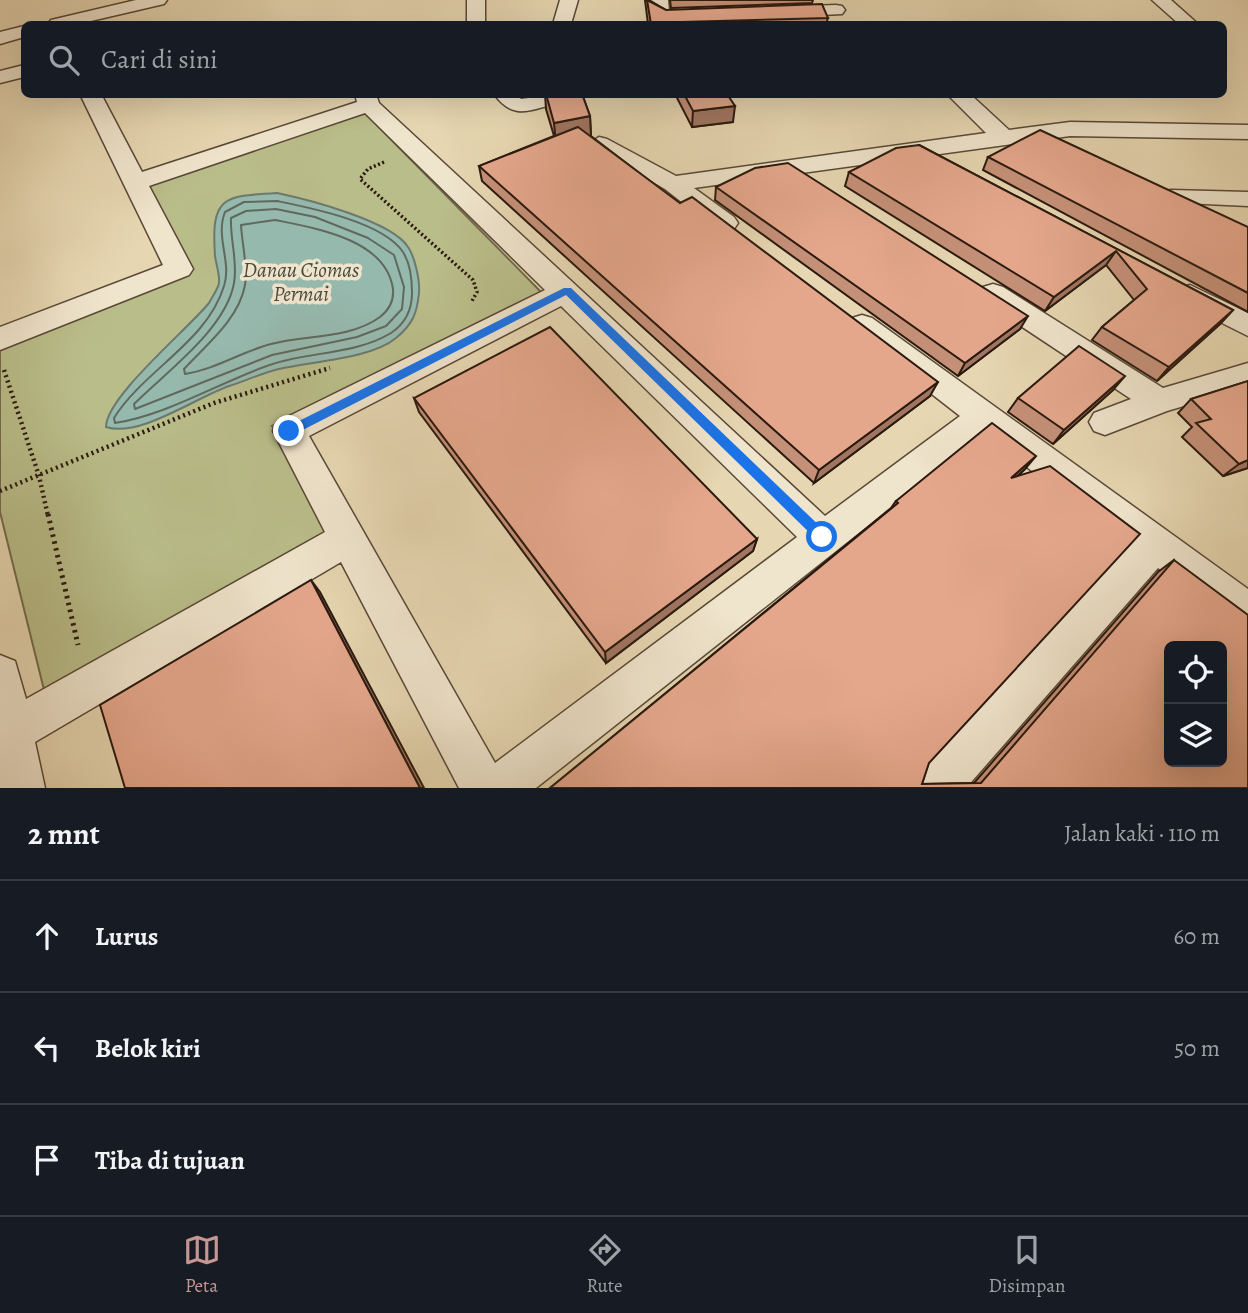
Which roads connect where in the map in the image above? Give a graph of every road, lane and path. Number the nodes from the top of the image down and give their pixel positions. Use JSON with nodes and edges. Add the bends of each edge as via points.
{"nodes":[{"id":1,"x":158,"y":0,"type":"edge"},
{"id":2,"x":476,"y":0,"type":"edge"},
{"id":3,"x":569,"y":0,"type":"edge"},
{"id":4,"x":659,"y":0,"type":"edge"},
{"id":5,"x":1161,"y":0,"type":"edge"},
{"id":6,"x":838,"y":12,"type":"edge"},
{"id":7,"x":763,"y":13,"type":"edge"},
{"id":8,"x":716,"y":15,"type":"edge"},
{"id":9,"x":70,"y":21,"type":"edge"},
{"id":10,"x":476,"y":21,"type":"edge"},
{"id":11,"x":563,"y":21,"type":"edge"},
{"id":12,"x":1186,"y":21,"type":"edge"},
{"id":13,"x":21,"y":33,"type":"edge"},
{"id":14,"x":0,"y":38,"type":"edge"},
{"id":15,"x":21,"y":72,"type":"edge"},
{"id":16,"x":0,"y":77,"type":"edge"},
{"id":17,"x":92,"y":98,"type":"edge"},
{"id":18,"x":508,"y":98,"type":"edge"},
{"id":19,"x":546,"y":98,"type":"edge"},
{"id":20,"x":961,"y":98,"type":"edge"},
{"id":21,"x":367,"y":100,"type":"edge"},
{"id":22,"x":1248,"y":132,"type":"edge"},
{"id":23,"x":1036,"y":133,"type":"junction"},
{"id":24,"x":1002,"y":136,"type":"junction"},
{"id":25,"x":599,"y":144,"type":"edge"},
{"id":26,"x":918,"y":148,"type":"junction"},
{"id":27,"x":417,"y":149,"type":"junction"},
{"id":28,"x":1073,"y":150,"type":"edge"},
{"id":29,"x":790,"y":165,"type":"junction"},
{"id":30,"x":954,"y":167,"type":"edge"},
{"id":31,"x":133,"y":183,"type":"junction"},
{"id":32,"x":673,"y":184,"type":"junction"},
{"id":33,"x":1147,"y":185,"type":"edge"},
{"id":34,"x":825,"y":187,"type":"edge"},
{"id":35,"x":1171,"y":197,"type":"junction"},
{"id":36,"x":1248,"y":199,"type":"edge"},
{"id":37,"x":1226,"y":224,"type":"edge"},
{"id":38,"x":744,"y":237,"type":"edge"},
{"id":39,"x":975,"y":283,"type":"edge"},
{"id":40,"x":1168,"y":283,"type":"edge"},
{"id":41,"x":567,"y":291,"type":"junction"},
{"id":42,"x":842,"y":310,"type":"edge"},
{"id":43,"x":466,"y":311,"type":"dead end"},
{"id":44,"x":1248,"y":326,"type":"edge"},
{"id":45,"x":0,"y":339,"type":"edge"},
{"id":46,"x":0,"y":357,"type":"edge"},
{"id":47,"x":333,"y":368,"type":"dead end"},
{"id":48,"x":1248,"y":375,"type":"edge"},
{"id":49,"x":1159,"y":401,"type":"junction"},
{"id":50,"x":983,"y":416,"type":"junction"},
{"id":51,"x":1105,"y":422,"type":"dead end"},
{"id":52,"x":39,"y":476,"type":"junction"},
{"id":53,"x":0,"y":491,"type":"edge"},
{"id":54,"x":822,"y":537,"type":"junction"},
{"id":55,"x":347,"y":539,"type":"junction"},
{"id":56,"x":1156,"y":544,"type":"junction"},
{"id":57,"x":1248,"y":614,"type":"edge"},
{"id":58,"x":0,"y":676,"type":"edge"},
{"id":59,"x":88,"y":687,"type":"junction"},
{"id":60,"x":6,"y":734,"type":"edge"},
{"id":61,"x":22,"y":788,"type":"edge"},
{"id":62,"x":484,"y":788,"type":"edge"},
{"id":63,"x":499,"y":788,"type":"edge"},
{"id":64,"x":936,"y":788,"type":"edge"}],
"edges":[{"from":1,"to":9,"type":"street"},
{"from":2,"to":10,"type":"street"},
{"from":3,"to":11,"type":"street"},
{"from":4,"to":8,"type":"street","via":[[661,16]]},
{"from":5,"to":12,"type":"street"},
{"from":6,"to":7,"type":"street"},
{"from":13,"to":14,"type":"street"},
{"from":15,"to":16,"type":"street"},
{"from":17,"to":31,"type":"street"},
{"from":18,"to":19,"type":"street","via":[[516,106]]},
{"from":20,"to":24,"type":"street"},
{"from":21,"to":27,"type":"street"},
{"from":21,"to":31,"type":"street"},
{"from":22,"to":23,"type":"street","via":[[1092,128]]},
{"from":23,"to":24,"type":"street"},
{"from":23,"to":28,"type":"street"},
{"from":24,"to":26,"type":"street"},
{"from":25,"to":32,"type":"street"},
{"from":26,"to":29,"type":"street"},
{"from":26,"to":30,"type":"street"},
{"from":27,"to":41,"type":"street"},
{"from":27,"to":43,"type":"path","via":[[368,169],[360,179],[473,280],[477,292]]},
{"from":29,"to":32,"type":"street"},
{"from":29,"to":34,"type":"street"},
{"from":31,"to":45,"type":"street","via":[[179,269]]},
{"from":32,"to":38,"type":"street"},
{"from":33,"to":35,"type":"street"},
{"from":35,"to":36,"type":"street"},
{"from":35,"to":37,"type":"street"},
{"from":39,"to":49,"type":"street"},
{"from":40,"to":44,"type":"street"},
{"from":41,"to":54,"type":"street"},
{"from":41,"to":55,"type":"street","via":[[289,431]]},
{"from":42,"to":50,"type":"street"},
{"from":46,"to":52,"type":"path"},
{"from":47,"to":52,"type":"path","via":[[214,403]]},
{"from":48,"to":49,"type":"street"},
{"from":49,"to":51,"type":"street"},
{"from":50,"to":54,"type":"street"},
{"from":50,"to":56,"type":"street"},
{"from":52,"to":53,"type":"path"},
{"from":52,"to":59,"type":"path"},
{"from":54,"to":63,"type":"street"},
{"from":55,"to":59,"type":"street"},
{"from":55,"to":62,"type":"street"},
{"from":56,"to":57,"type":"street"},
{"from":56,"to":64,"type":"street"},
{"from":58,"to":60,"type":"street"},
{"from":59,"to":60,"type":"street"},
{"from":60,"to":61,"type":"street"}]}
